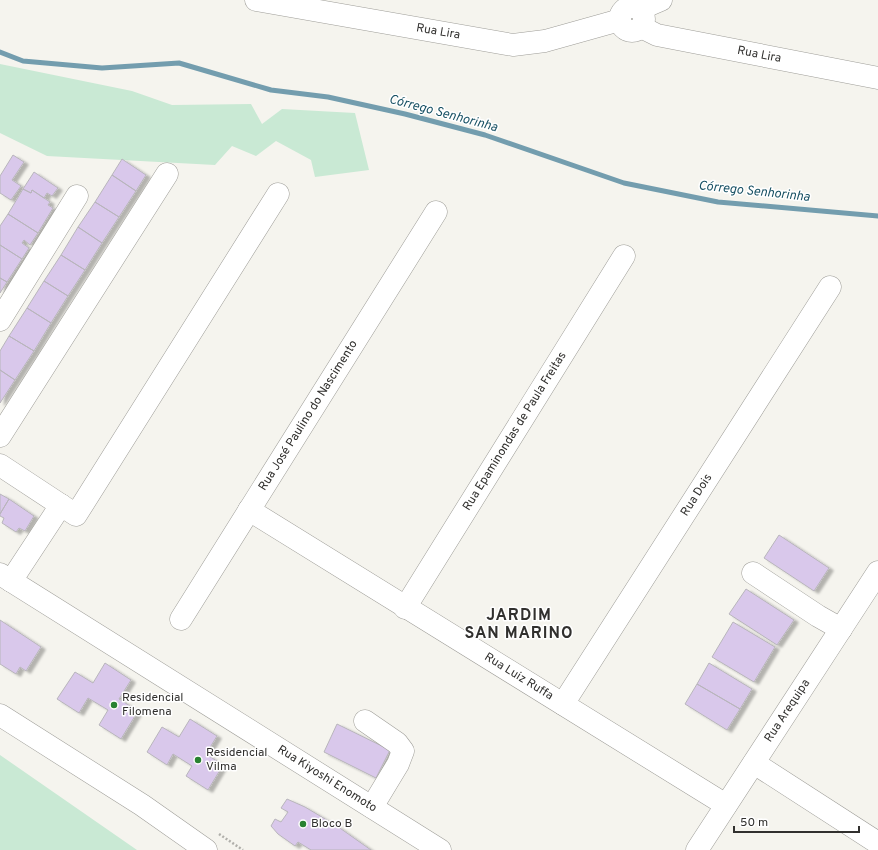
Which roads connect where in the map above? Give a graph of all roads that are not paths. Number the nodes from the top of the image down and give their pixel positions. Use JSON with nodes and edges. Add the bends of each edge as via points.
{"nodes":[{"id":1,"x":256,"y":0,"type":"edge"},
{"id":2,"x":661,"y":0,"type":"edge"},
{"id":3,"x":641,"y":18,"type":"junction"},
{"id":4,"x":878,"y":78,"type":"edge"},
{"id":5,"x":167,"y":174,"type":"dead end"},
{"id":6,"x":278,"y":194,"type":"dead end"},
{"id":7,"x":77,"y":196,"type":"dead end"},
{"id":8,"x":436,"y":212,"type":"dead end"},
{"id":9,"x":624,"y":256,"type":"dead end"},
{"id":10,"x":830,"y":287,"type":"dead end"},
{"id":11,"x":0,"y":320,"type":"edge"},
{"id":12,"x":0,"y":436,"type":"edge"},
{"id":13,"x":0,"y":465,"type":"edge"},
{"id":14,"x":61,"y":505,"type":"junction"},
{"id":15,"x":249,"y":510,"type":"junction"},
{"id":16,"x":878,"y":572,"type":"edge"},
{"id":17,"x":753,"y":573,"type":"dead end"},
{"id":18,"x":6,"y":577,"type":"edge"},
{"id":19,"x":405,"y":608,"type":"junction"},
{"id":20,"x":181,"y":619,"type":"dead end"},
{"id":21,"x":841,"y":629,"type":"junction"},
{"id":22,"x":563,"y":704,"type":"junction"},
{"id":23,"x":0,"y":715,"type":"edge"},
{"id":24,"x":365,"y":721,"type":"dead end"},
{"id":25,"x":754,"y":763,"type":"junction"},
{"id":26,"x":726,"y":805,"type":"junction"},
{"id":27,"x":372,"y":807,"type":"junction"},
{"id":28,"x":878,"y":843,"type":"edge"},
{"id":29,"x":206,"y":850,"type":"edge"},
{"id":30,"x":440,"y":850,"type":"edge"},
{"id":31,"x":697,"y":850,"type":"edge"}],
"edges":[{"from":1,"to":3,"type":"street","name":"Rua Lira","via":[[513,46],[545,42],[620,20],[622,12],[628,6],[637,7]]},
{"from":2,"to":3,"type":"street"},
{"from":3,"to":4,"type":"street","name":"Rua Lira","via":[[657,35]]},
{"from":5,"to":12,"type":"street"},
{"from":6,"to":14,"type":"street","via":[[76,514]]},
{"from":7,"to":11,"type":"street"},
{"from":8,"to":15,"type":"street","name":"Rua José Paulino do Nascimento"},
{"from":9,"to":19,"type":"street","name":"Rua Epaminondas de Paula Freitas"},
{"from":10,"to":22,"type":"street","name":"Rua Dois"},
{"from":13,"to":14,"type":"street"},
{"from":14,"to":18,"type":"street"},
{"from":15,"to":19,"type":"street","name":"Rua Luiz Ruffa"},
{"from":15,"to":20,"type":"street","name":"Rua José Paulino do Nascimento"},
{"from":16,"to":21,"type":"street","name":"Rua Arequipa"},
{"from":17,"to":21,"type":"street"},
{"from":18,"to":27,"type":"street","name":"Rua Kiyoshi Enomoto"},
{"from":19,"to":22,"type":"street","name":"Rua Luiz Ruffa"},
{"from":21,"to":25,"type":"street","name":"Rua Arequipa"},
{"from":22,"to":26,"type":"street","name":"Rua Luiz Ruffa"},
{"from":23,"to":29,"type":"street"},
{"from":24,"to":27,"type":"street","via":[[397,743],[403,751]]},
{"from":25,"to":26,"type":"street","name":"Rua Arequipa"},
{"from":25,"to":28,"type":"street"},
{"from":26,"to":31,"type":"street","name":"Rua Arequipa"},
{"from":27,"to":30,"type":"street","name":"Rua Kiyoshi Enomoto"}]}
